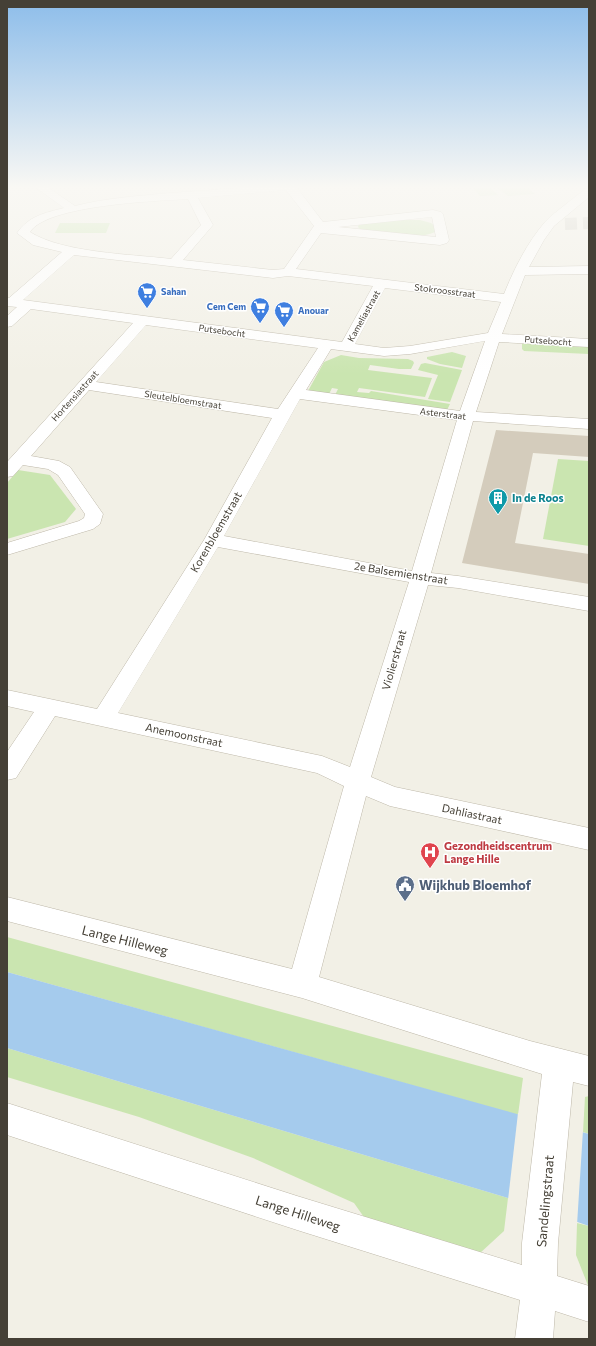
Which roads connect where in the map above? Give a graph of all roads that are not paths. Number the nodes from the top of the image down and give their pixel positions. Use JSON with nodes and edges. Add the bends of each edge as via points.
{"nodes":[{"id":1,"x":63,"y":249,"type":"edge"},
{"id":2,"x":186,"y":249,"type":"edge"},
{"id":3,"x":304,"y":249,"type":"edge"},
{"id":4,"x":532,"y":249,"type":"edge"},
{"id":5,"x":71,"y":251,"type":"junction"},
{"id":6,"x":174,"y":263,"type":"junction"},
{"id":7,"x":589,"y":270,"type":"edge"},
{"id":8,"x":521,"y":271,"type":"junction"},
{"id":9,"x":288,"y":272,"type":"junction"},
{"id":10,"x":381,"y":284,"type":"junction"},
{"id":11,"x":509,"y":298,"type":"junction"},
{"id":12,"x":9,"y":303,"type":"edge"},
{"id":13,"x":28,"y":305,"type":"junction"},
{"id":14,"x":142,"y":321,"type":"junction"},
{"id":15,"x":7,"y":324,"type":"edge"},
{"id":16,"x":589,"y":343,"type":"edge"},
{"id":17,"x":491,"y":344,"type":"junction"},
{"id":18,"x":327,"y":345,"type":"junction"},
{"id":19,"x":346,"y":348,"type":"junction"},
{"id":20,"x":589,"y":357,"type":"edge"},
{"id":21,"x":85,"y":385,"type":"junction"},
{"id":22,"x":297,"y":394,"type":"junction"},
{"id":23,"x":282,"y":415,"type":"junction"},
{"id":24,"x":466,"y":417,"type":"junction"},
{"id":25,"x":589,"y":424,"type":"edge"},
{"id":26,"x":14,"y":459,"type":"edge"},
{"id":27,"x":213,"y":540,"type":"junction"},
{"id":28,"x":7,"y":549,"type":"edge"},
{"id":29,"x":418,"y":578,"type":"junction"},
{"id":30,"x":589,"y":604,"type":"edge"},
{"id":31,"x":7,"y":698,"type":"edge"},
{"id":32,"x":49,"y":707,"type":"junction"},
{"id":33,"x":103,"y":718,"type":"junction"},
{"id":34,"x":7,"y":771,"type":"edge"},
{"id":35,"x":358,"y":781,"type":"junction"},
{"id":36,"x":589,"y":839,"type":"edge"},
{"id":37,"x":7,"y":910,"type":"edge"},
{"id":38,"x":302,"y":985,"type":"junction"},
{"id":39,"x":589,"y":1071,"type":"edge"},
{"id":40,"x":557,"y":1076,"type":"junction"},
{"id":41,"x":7,"y":1119,"type":"edge"},
{"id":42,"x":539,"y":1289,"type":"junction"},
{"id":43,"x":589,"y":1304,"type":"edge"},
{"id":44,"x":534,"y":1339,"type":"edge"}],
"edges":[{"from":1,"to":5,"type":"street","name":"Stokroosstraat"},
{"from":2,"to":6,"type":"street"},
{"from":3,"to":9,"type":"street"},
{"from":4,"to":8,"type":"street","name":"Violierstraat"},
{"from":5,"to":6,"type":"street","name":"Stokroosstraat"},
{"from":5,"to":12,"type":"street"},
{"from":6,"to":9,"type":"street","name":"Stokroosstraat","via":[[273,274]]},
{"from":7,"to":8,"type":"street"},
{"from":8,"to":11,"type":"street","name":"Violierstraat"},
{"from":9,"to":10,"type":"street","name":"Stokroosstraat"},
{"from":10,"to":11,"type":"street","name":"Stokroosstraat"},
{"from":10,"to":19,"type":"street","name":"Kameliastraat"},
{"from":11,"to":17,"type":"street","name":"Violierstraat"},
{"from":12,"to":13,"type":"street","name":"Putsebocht"},
{"from":13,"to":14,"type":"street","name":"Putsebocht"},
{"from":13,"to":15,"type":"street"},
{"from":14,"to":18,"type":"street","name":"Putsebocht"},
{"from":14,"to":21,"type":"street","name":"Hortensiastraat"},
{"from":16,"to":17,"type":"street","name":"Putsebocht"},
{"from":17,"to":19,"type":"street","name":"Putsebocht","via":[[436,345],[396,352]]},
{"from":17,"to":20,"type":"street","name":"Putsebocht"},
{"from":17,"to":24,"type":"street","name":"Violierstraat"},
{"from":18,"to":19,"type":"street","name":"Putsebocht"},
{"from":18,"to":22,"type":"street","name":"Korenbloemstraat"},
{"from":21,"to":23,"type":"street","name":"Sleutelbloemstraat"},
{"from":21,"to":26,"type":"street","name":"Hortensiastraat"},
{"from":22,"to":23,"type":"street","name":"Korenbloemstraat"},
{"from":22,"to":24,"type":"street","name":"Asterstraat"},
{"from":23,"to":27,"type":"street","name":"Korenbloemstraat"},
{"from":24,"to":25,"type":"street","name":"Asterstraat"},
{"from":24,"to":29,"type":"street","name":"Violierstraat","via":[[439,515]]},
{"from":26,"to":28,"type":"street","via":[[54,465],[64,471],[94,514],[93,520],[86,526]]},
{"from":27,"to":29,"type":"street","name":"2e Balsemienstraat"},
{"from":27,"to":33,"type":"street","name":"Korenbloemstraat"},
{"from":29,"to":30,"type":"street","name":"2e Balsemienstraat","via":[[458,582]]},
{"from":29,"to":35,"type":"street","name":"Violierstraat"},
{"from":31,"to":32,"type":"street","name":"Anemoonstraat"},
{"from":32,"to":33,"type":"street","name":"Anemoonstraat"},
{"from":32,"to":34,"type":"street"},
{"from":33,"to":35,"type":"street","name":"Anemoonstraat","via":[[322,765]]},
{"from":35,"to":36,"type":"street","name":"Dahliastraat","via":[[390,796]]},
{"from":35,"to":38,"type":"street","name":"Violierstraat"},
{"from":37,"to":38,"type":"street","name":"Lange Hilleweg"},
{"from":38,"to":40,"type":"street","name":"Lange Hilleweg"},
{"from":39,"to":40,"type":"street","name":"Lange Hilleweg"},
{"from":40,"to":42,"type":"street","name":"Sandelingstraat","via":[[540,1243]]},
{"from":41,"to":42,"type":"street","name":"Lange Hilleweg"},
{"from":42,"to":43,"type":"street","name":"Lange Hilleweg"},
{"from":42,"to":44,"type":"street","name":"Sandelingstraat"}]}
